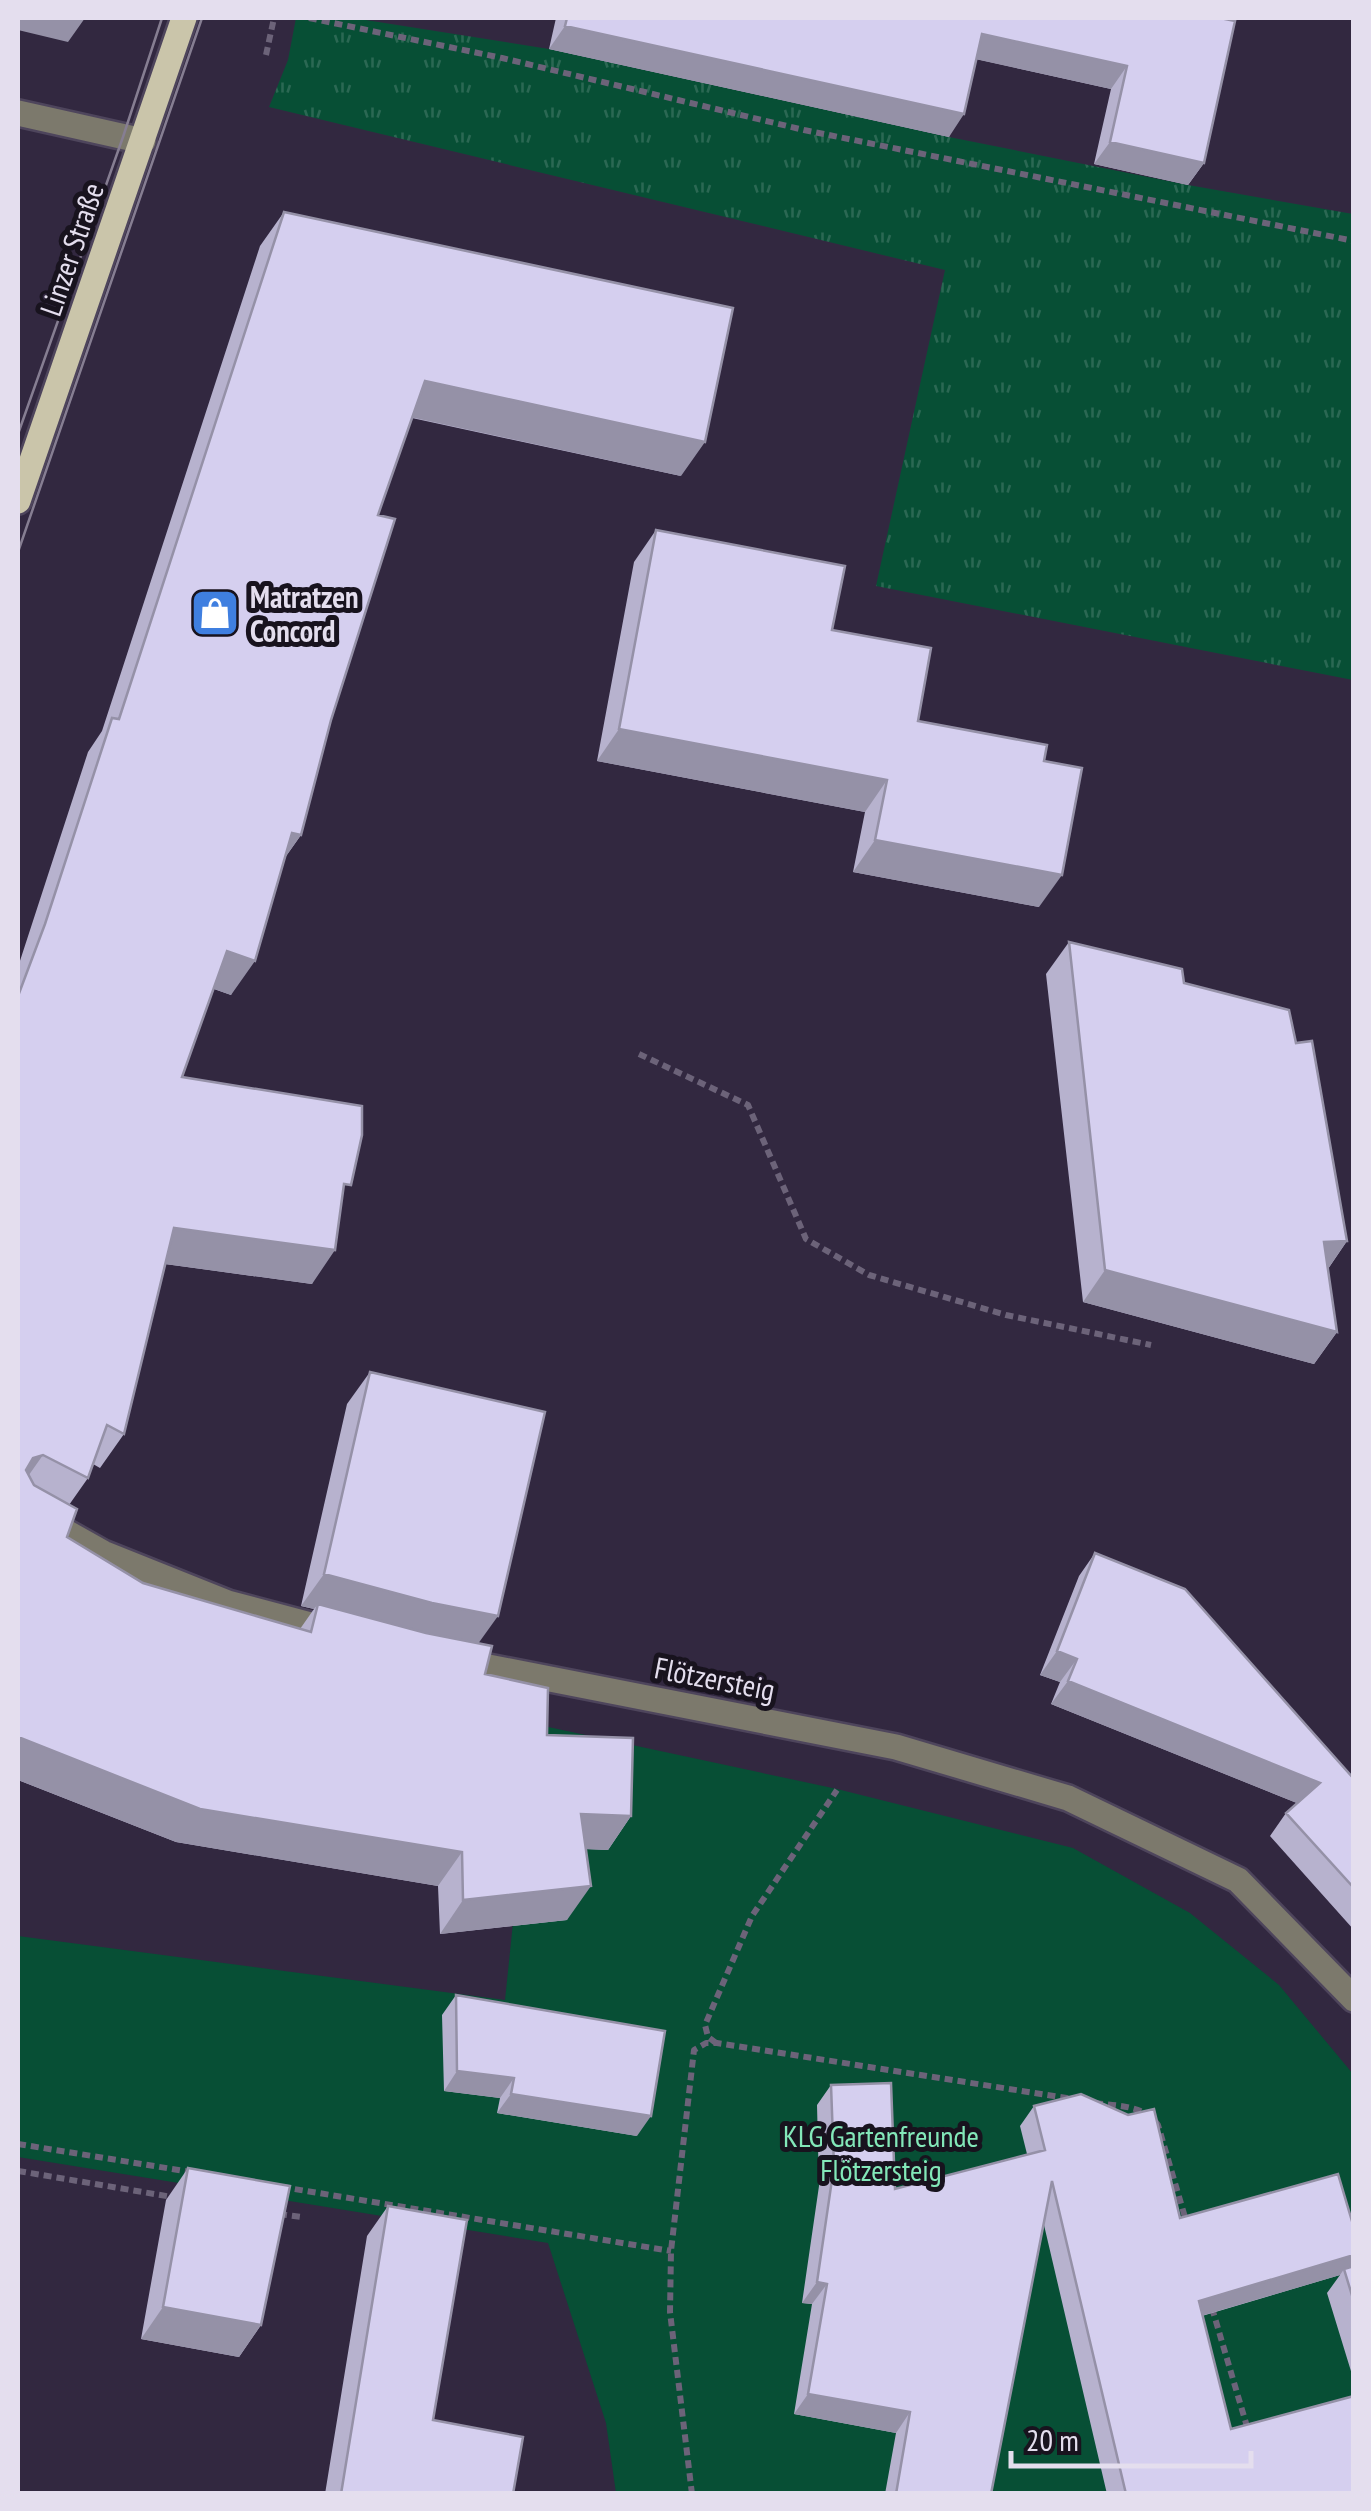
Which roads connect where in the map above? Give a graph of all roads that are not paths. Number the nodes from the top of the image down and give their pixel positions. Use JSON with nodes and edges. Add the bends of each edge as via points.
{"nodes":[{"id":1,"x":184,"y":18,"type":"edge"},
{"id":2,"x":18,"y":112,"type":"edge"},
{"id":3,"x":143,"y":140,"type":"junction"},
{"id":4,"x":18,"y":500,"type":"edge"},
{"id":5,"x":18,"y":1505,"type":"edge"},
{"id":6,"x":353,"y":1636,"type":"edge"},
{"id":7,"x":426,"y":1655,"type":"edge"},
{"id":8,"x":1354,"y":1999,"type":"edge"}],
"edges":[{"from":1,"to":3,"type":"main road","name":"Linzer Straße"},
{"from":2,"to":3,"type":"street"},
{"from":3,"to":4,"type":"main road","name":"Linzer Straße"},
{"from":5,"to":6,"type":"street","via":[[103,1554],[228,1603]]},
{"from":7,"to":8,"type":"street","name":"Flötzersteig","via":[[896,1747],[1068,1798],[1238,1880]]}]}
